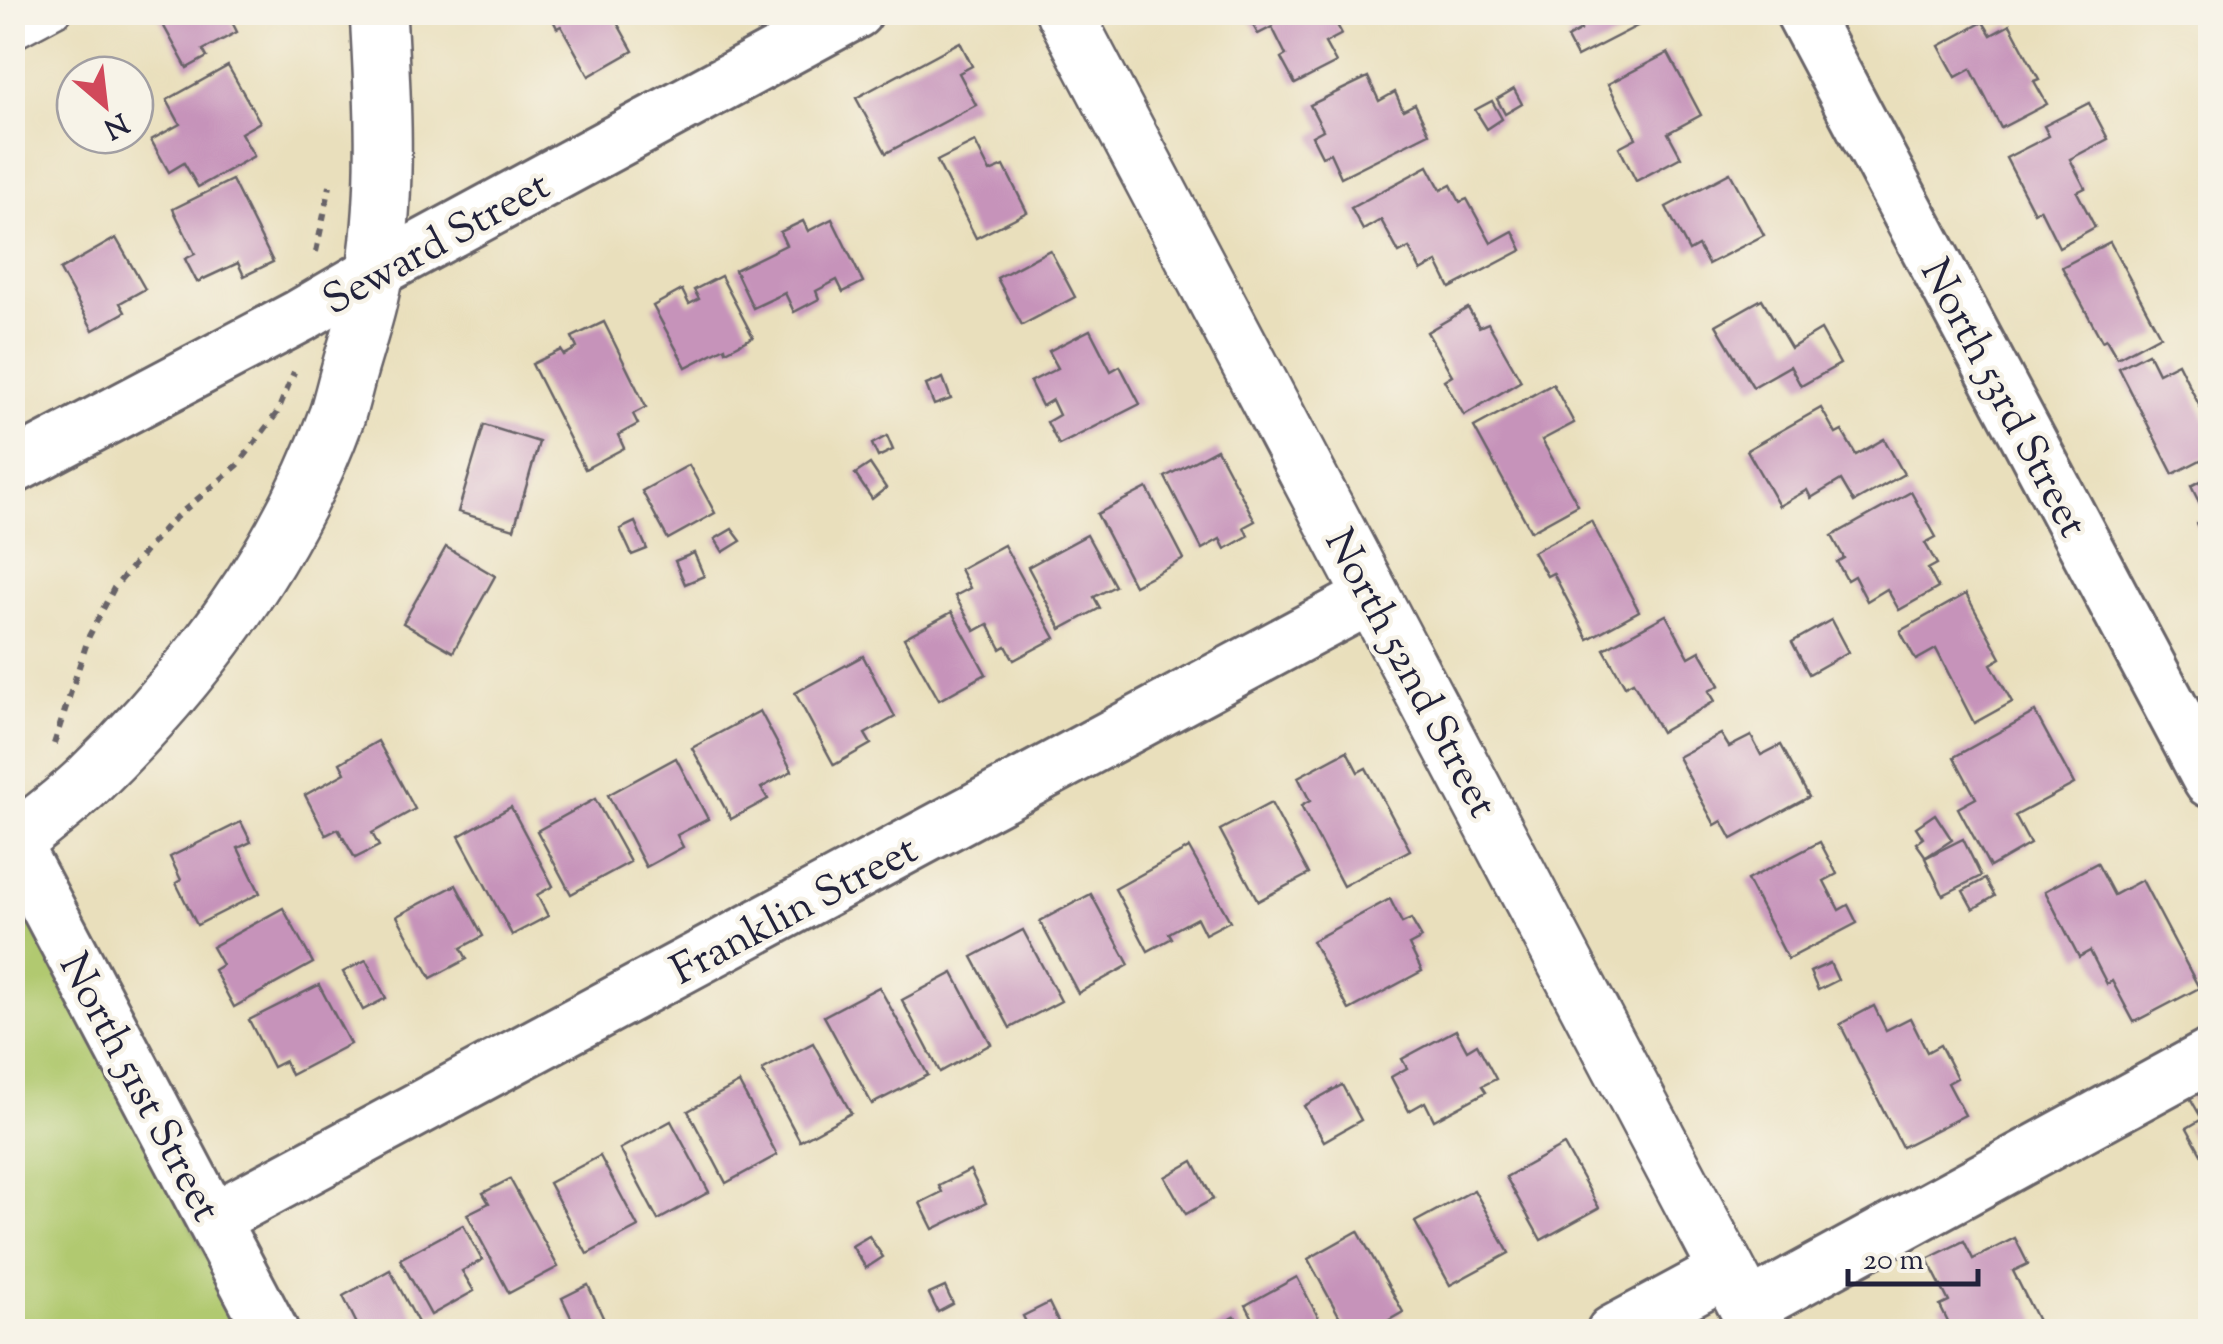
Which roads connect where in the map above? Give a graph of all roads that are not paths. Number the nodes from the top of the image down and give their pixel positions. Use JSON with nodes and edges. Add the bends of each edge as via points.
{"nodes":[{"id":1,"x":59,"y":12,"type":"edge"},
{"id":2,"x":378,"y":12,"type":"edge"},
{"id":3,"x":856,"y":12,"type":"edge"},
{"id":4,"x":1064,"y":12,"type":"edge"},
{"id":5,"x":1802,"y":12,"type":"edge"},
{"id":6,"x":12,"y":37,"type":"edge"},
{"id":7,"x":375,"y":272,"type":"junction"},
{"id":8,"x":12,"y":468,"type":"edge"},
{"id":9,"x":1374,"y":596,"type":"junction"},
{"id":10,"x":2210,"y":781,"type":"edge"},
{"id":11,"x":13,"y":842,"type":"edge"},
{"id":12,"x":2210,"y":1056,"type":"edge"},
{"id":13,"x":212,"y":1220,"type":"junction"},
{"id":14,"x":1746,"y":1303,"type":"edge"},
{"id":15,"x":272,"y":1332,"type":"edge"},
{"id":16,"x":1613,"y":1332,"type":"edge"}],
"edges":[{"from":1,"to":6,"type":"lane"},
{"from":2,"to":7,"type":"street","via":[[382,179]]},
{"from":3,"to":7,"type":"street","name":"Seward Street"},
{"from":4,"to":9,"type":"street","name":"North 52nd Street"},
{"from":5,"to":10,"type":"street","name":"North 53rd Street"},
{"from":7,"to":8,"type":"street","name":"Seward Street"},
{"from":7,"to":11,"type":"street","via":[[337,414],[304,493],[255,581],[151,716],[84,784]]},
{"from":9,"to":13,"type":"street","name":"Franklin Street"},
{"from":9,"to":14,"type":"street","name":"North 52nd Street"},
{"from":11,"to":13,"type":"street","name":"North 51st Street"},
{"from":12,"to":14,"type":"street"},
{"from":13,"to":15,"type":"street","name":"North 51st Street"},
{"from":14,"to":16,"type":"street"}]}
